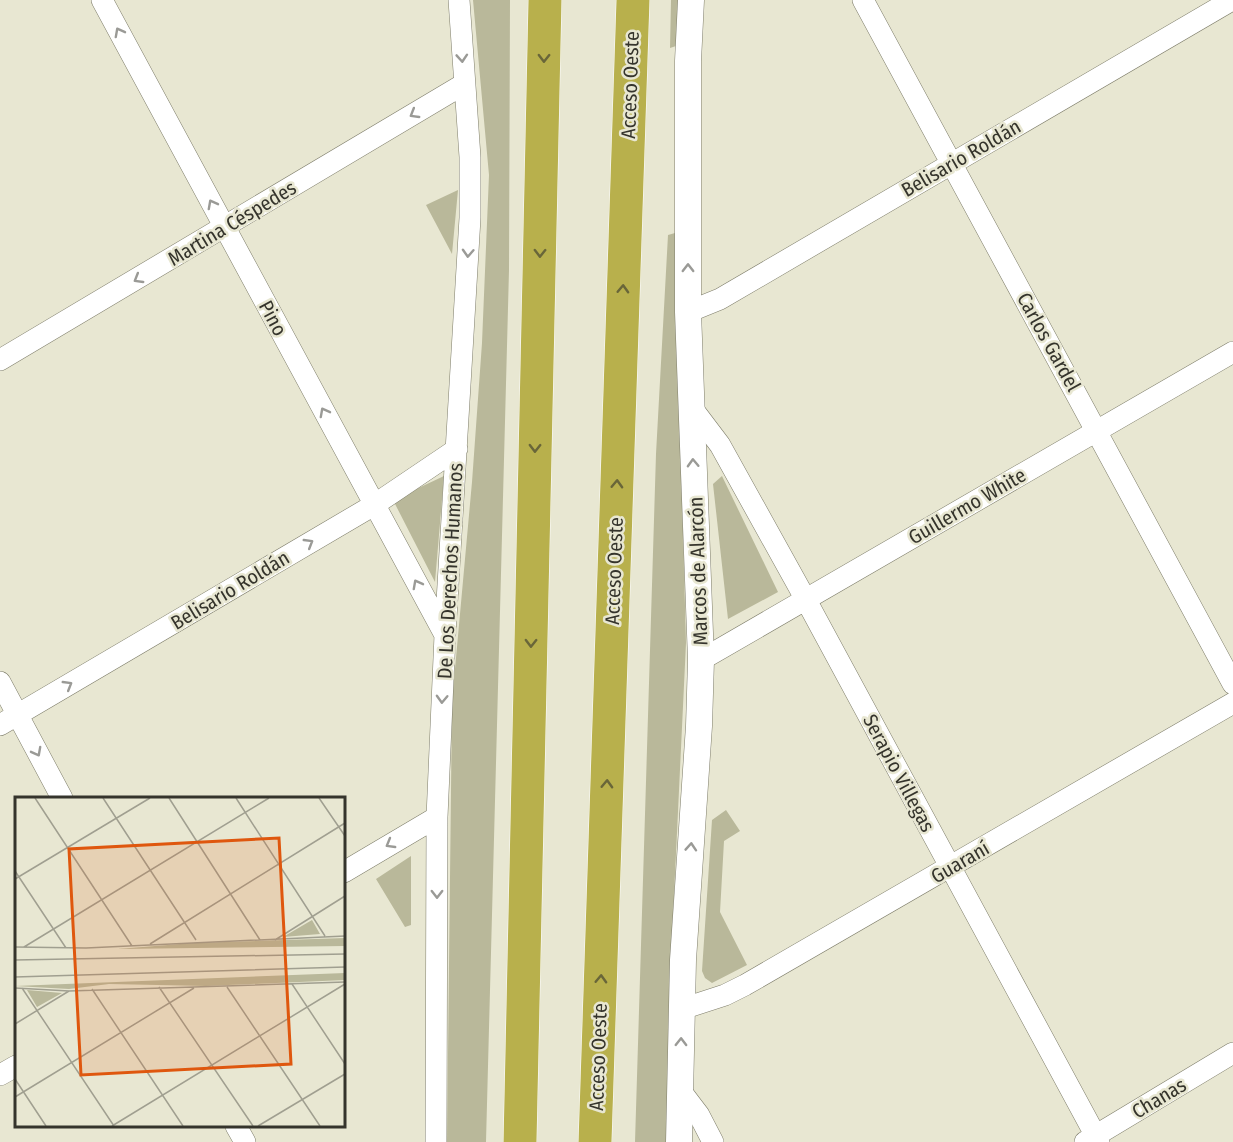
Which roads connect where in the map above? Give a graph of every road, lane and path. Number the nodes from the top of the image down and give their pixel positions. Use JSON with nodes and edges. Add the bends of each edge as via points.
{"nodes":[{"id":1,"x":102,"y":0,"type":"edge"},
{"id":2,"x":459,"y":0,"type":"edge"},
{"id":3,"x":545,"y":0,"type":"edge"},
{"id":4,"x":633,"y":0,"type":"edge"},
{"id":5,"x":691,"y":0,"type":"edge"},
{"id":6,"x":864,"y":0,"type":"edge"},
{"id":7,"x":1232,"y":0,"type":"edge"},
{"id":8,"x":464,"y":84,"type":"junction"},
{"id":9,"x":951,"y":164,"type":"junction"},
{"id":10,"x":225,"y":228,"type":"junction"},
{"id":11,"x":688,"y":312,"type":"junction"},
{"id":12,"x":1233,"y":352,"type":"edge"},
{"id":13,"x":0,"y":360,"type":"edge"},
{"id":14,"x":692,"y":408,"type":"junction"},
{"id":15,"x":1098,"y":430,"type":"junction"},
{"id":16,"x":457,"y":449,"type":"junction"},
{"id":17,"x":374,"y":505,"type":"junction"},
{"id":18,"x":806,"y":600,"type":"junction"},
{"id":19,"x":445,"y":635,"type":"junction"},
{"id":20,"x":701,"y":660,"type":"junction"},
{"id":21,"x":0,"y":682,"type":"edge"},
{"id":22,"x":1233,"y":684,"type":"edge"},
{"id":23,"x":1233,"y":703,"type":"edge"},
{"id":24,"x":9,"y":720,"type":"edge"},
{"id":25,"x":61,"y":797,"type":"edge"},
{"id":26,"x":437,"y":817,"type":"junction"},
{"id":27,"x":951,"y":868,"type":"junction"},
{"id":28,"x":345,"y":871,"type":"edge"},
{"id":29,"x":682,"y":1008,"type":"junction"},
{"id":30,"x":1233,"y":1053,"type":"edge"},
{"id":31,"x":15,"y":1067,"type":"edge"},
{"id":32,"x":0,"y":1075,"type":"edge"},
{"id":33,"x":680,"y":1090,"type":"junction"},
{"id":34,"x":237,"y":1127,"type":"edge"},
{"id":35,"x":1093,"y":1140,"type":"edge"},
{"id":36,"x":245,"y":1142,"type":"edge"},
{"id":37,"x":436,"y":1142,"type":"edge"},
{"id":38,"x":520,"y":1142,"type":"edge"},
{"id":39,"x":595,"y":1142,"type":"edge"},
{"id":40,"x":680,"y":1142,"type":"edge"},
{"id":41,"x":713,"y":1142,"type":"edge"}],
"edges":[{"from":10,"to":1,"type":"street","name":"Pino","one_way":true},
{"from":2,"to":8,"type":"street","name":"De Los Derechos Humanos","one_way":true},
{"from":3,"to":38,"type":"highway","one_way":true},
{"from":39,"to":4,"type":"highway","name":"Acceso Oeste","one_way":true},
{"from":11,"to":5,"type":"street","name":"Marcos de Alarcón","one_way":true},
{"from":6,"to":9,"type":"street","name":"Carlos Gardel"},
{"from":7,"to":9,"type":"street","name":"Belisario Roldán"},
{"from":8,"to":10,"type":"street","name":"Martina Céspedes","one_way":true},
{"from":8,"to":16,"type":"street","name":"De Los Derechos Humanos","one_way":true,"via":[[470,218]]},
{"from":9,"to":11,"type":"street","name":"Belisario Roldán","via":[[720,299]]},
{"from":9,"to":15,"type":"street","name":"Carlos Gardel"},
{"from":10,"to":13,"type":"street","name":"Martina Céspedes","one_way":true},
{"from":17,"to":10,"type":"street","name":"Pino","one_way":true},
{"from":11,"to":14,"type":"street","name":"Marcos de Alarcón"},
{"from":12,"to":15,"type":"street","name":"Guillermo White"},
{"from":14,"to":18,"type":"street","name":"Serapio Villegas","via":[[720,445]]},
{"from":20,"to":14,"type":"street","name":"Marcos de Alarcón","one_way":true},
{"from":15,"to":18,"type":"street","name":"Guillermo White"},
{"from":15,"to":22,"type":"street","name":"Carlos Gardel"},
{"from":16,"to":17,"type":"street","name":"Belisario Roldán"},
{"from":16,"to":19,"type":"street","name":"De Los Derechos Humanos"},
{"from":19,"to":17,"type":"street","name":"Pino","one_way":true},
{"from":24,"to":17,"type":"street","name":"Belisario Roldán","one_way":true},
{"from":18,"to":20,"type":"street","name":"Guillermo White"},
{"from":18,"to":27,"type":"street","name":"Serapio Villegas"},
{"from":19,"to":26,"type":"street","name":"De Los Derechos Humanos","one_way":true},
{"from":29,"to":20,"type":"street","name":"Marcos de Alarcón","one_way":true},
{"from":21,"to":24,"type":"street"},
{"from":23,"to":27,"type":"street","name":"Guaraní"},
{"from":24,"to":25,"type":"street","one_way":true},
{"from":26,"to":28,"type":"street","one_way":true},
{"from":26,"to":37,"type":"street","name":"De Los Derechos Humanos","one_way":true},
{"from":27,"to":29,"type":"street","name":"Guaraní","via":[[745,986]]},
{"from":27,"to":35,"type":"street","name":"Serapio Villegas"},
{"from":33,"to":29,"type":"street","name":"Marcos de Alarcón","one_way":true},
{"from":30,"to":35,"type":"street","name":"Chanas"},
{"from":31,"to":32,"type":"street"},
{"from":33,"to":40,"type":"street","name":"Marcos de Alarcón"},
{"from":33,"to":41,"type":"street"},
{"from":34,"to":36,"type":"street"}]}
